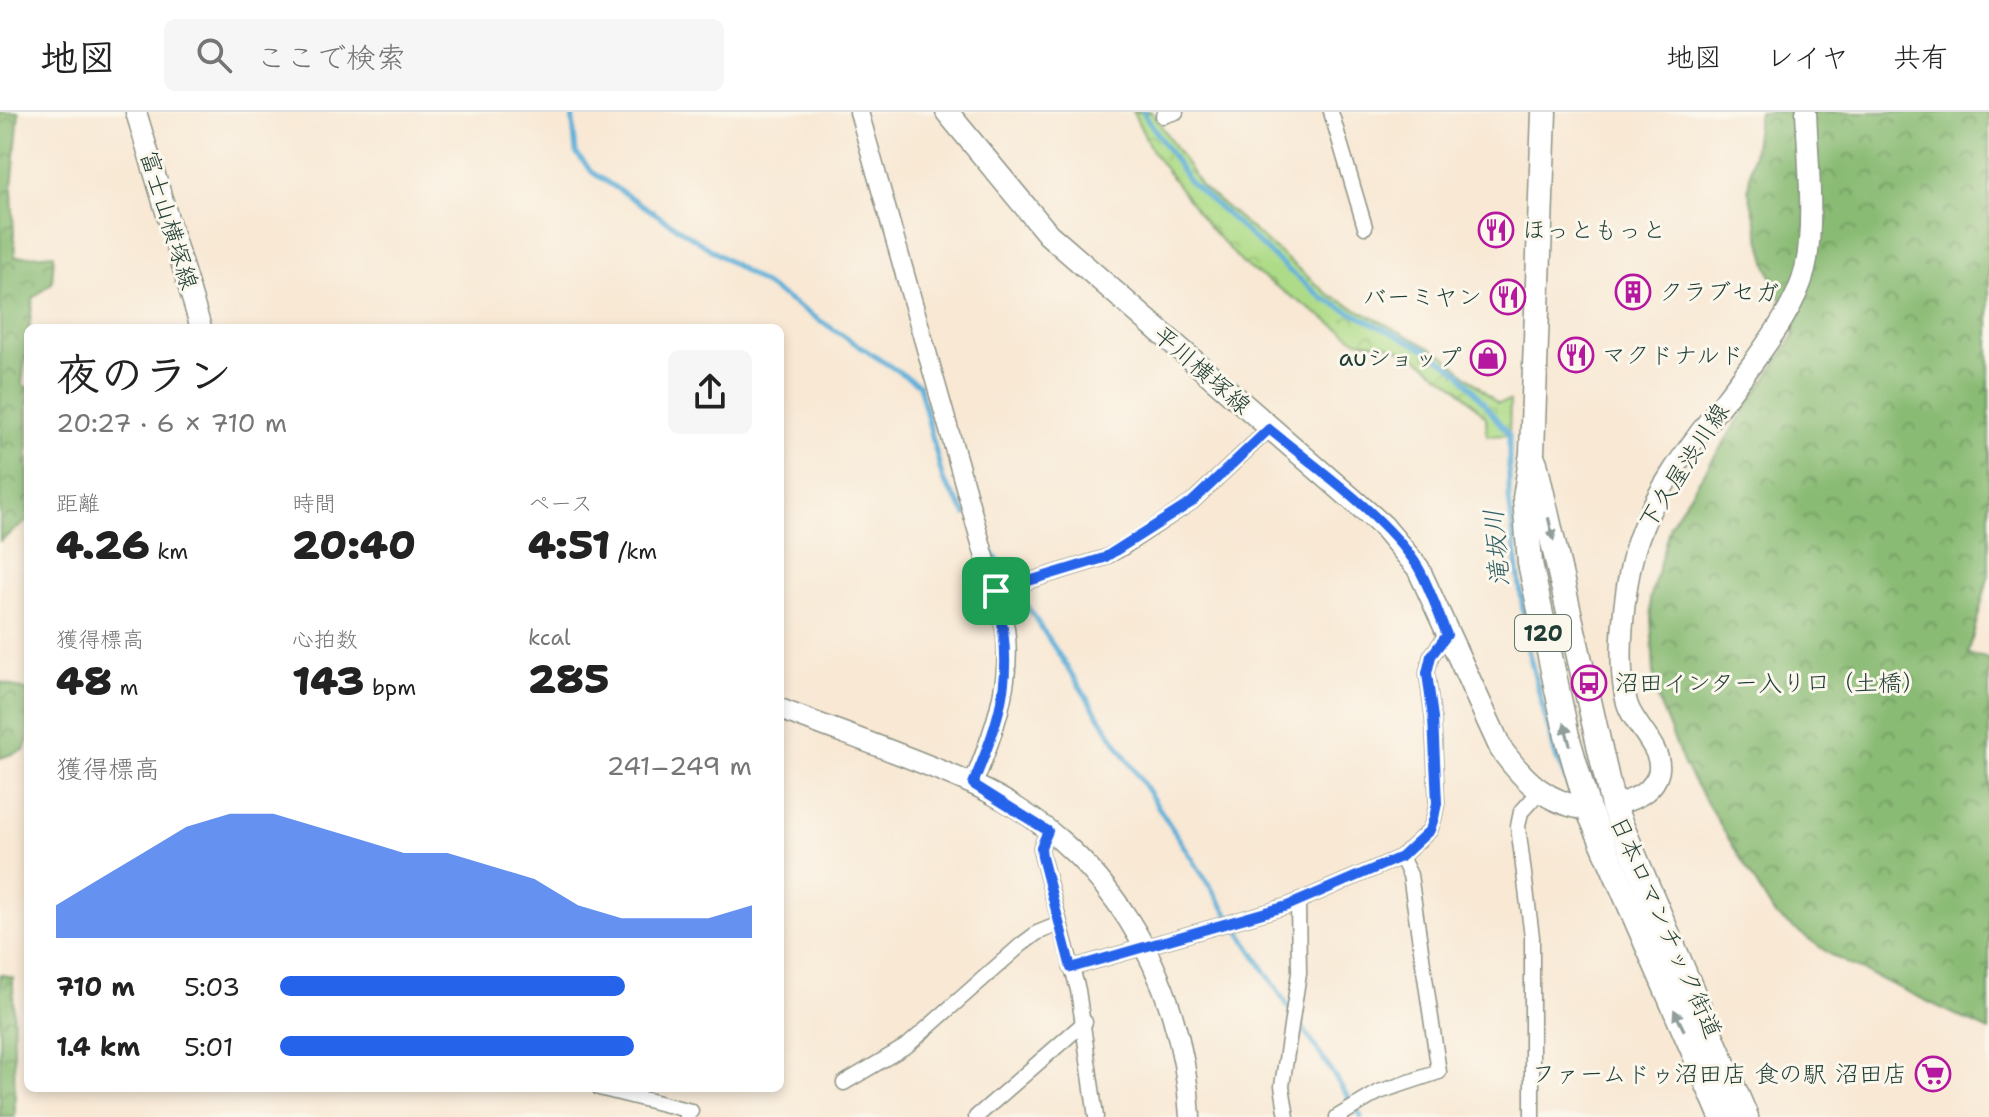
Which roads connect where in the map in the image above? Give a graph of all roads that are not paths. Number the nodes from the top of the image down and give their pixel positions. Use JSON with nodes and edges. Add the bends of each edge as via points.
{"nodes":[{"id":1,"x":136,"y":112,"type":"edge"},
{"id":2,"x":859,"y":112,"type":"edge"},
{"id":3,"x":947,"y":112,"type":"edge"},
{"id":4,"x":1331,"y":112,"type":"edge"},
{"id":5,"x":1544,"y":112,"type":"edge"},
{"id":6,"x":1806,"y":112,"type":"edge"},
{"id":7,"x":1365,"y":227,"type":"dead end"},
{"id":8,"x":200,"y":324,"type":"edge"},
{"id":9,"x":1269,"y":429,"type":"junction"},
{"id":10,"x":1532,"y":453,"type":"junction"},
{"id":11,"x":996,"y":591,"type":"junction"},
{"id":12,"x":1447,"y":635,"type":"junction"},
{"id":13,"x":784,"y":711,"type":"edge"},
{"id":14,"x":973,"y":784,"type":"junction"},
{"id":15,"x":1539,"y":792,"type":"junction"},
{"id":16,"x":1613,"y":806,"type":"junction"},
{"id":17,"x":1588,"y":809,"type":"junction"},
{"id":18,"x":1048,"y":831,"type":"junction"},
{"id":19,"x":1401,"y":857,"type":"junction"},
{"id":20,"x":1298,"y":902,"type":"junction"},
{"id":21,"x":1059,"y":924,"type":"junction"},
{"id":22,"x":1145,"y":947,"type":"junction"},
{"id":23,"x":1071,"y":968,"type":"junction"},
{"id":24,"x":1085,"y":1022,"type":"junction"},
{"id":25,"x":844,"y":1083,"type":"dead end"},
{"id":26,"x":615,"y":1092,"type":"edge"},
{"id":27,"x":686,"y":1117,"type":"edge"},
{"id":28,"x":976,"y":1117,"type":"edge"},
{"id":29,"x":1096,"y":1117,"type":"edge"},
{"id":30,"x":1190,"y":1117,"type":"edge"},
{"id":31,"x":1287,"y":1117,"type":"edge"},
{"id":32,"x":1337,"y":1117,"type":"edge"},
{"id":33,"x":1532,"y":1117,"type":"edge"},
{"id":34,"x":1722,"y":1117,"type":"edge"},
{"id":35,"x":1746,"y":1117,"type":"edge"}],
"edges":[{"from":1,"to":8,"type":"main road","name":"富士山横塚線"},
{"from":2,"to":11,"type":"street"},
{"from":3,"to":9,"type":"main road","name":"平川横塚線","via":[[1048,234]]},
{"from":4,"to":7,"type":"street"},
{"from":5,"to":10,"type":"highway","name":"日本ロマンチック街道","number":"120"},
{"from":6,"to":16,"type":"main road","name":"下久屋渋川線","via":[[1805,272],[1767,344],[1655,503],[1634,552],[1624,688],[1629,709],[1659,765],[1657,777],[1642,795]]},
{"from":9,"to":11,"type":"street","via":[[1192,502],[1121,549]]},
{"from":9,"to":12,"type":"main road","name":"平川横塚線","via":[[1402,546],[1418,568]]},
{"from":10,"to":16,"type":"highway","name":"日本ロマンチック街道","number":"120","one_way":true},
{"from":17,"to":10,"type":"highway","name":"日本ロマンチック街道","number":"120","one_way":true,"via":[[1546,649],[1530,563],[1525,498]]},
{"from":11,"to":14,"type":"street","via":[[1007,645],[1005,681]]},
{"from":12,"to":15,"type":"main road","name":"平川横塚線","via":[[1501,749]]},
{"from":12,"to":19,"type":"street","via":[[1431,656],[1427,673],[1434,818],[1430,830]]},
{"from":13,"to":14,"type":"main road"},
{"from":14,"to":18,"type":"main road"},
{"from":15,"to":17,"type":"main road","name":"平川横塚線","via":[[1564,805]]},
{"from":15,"to":33,"type":"street","via":[[1521,812],[1518,826],[1532,937]]},
{"from":16,"to":17,"type":"highway"},
{"from":16,"to":35,"type":"highway","name":"日本ロマンチック街道","number":"120"},
{"from":34,"to":17,"type":"highway","name":"日本ロマンチック街道","number":"120","one_way":true},
{"from":18,"to":21,"type":"street","via":[[1042,857]]},
{"from":18,"to":22,"type":"main road","via":[[1100,881]]},
{"from":19,"to":20,"type":"street"},
{"from":19,"to":32,"type":"street","via":[[1410,875],[1439,1072],[1379,1092]]},
{"from":20,"to":22,"type":"street"},
{"from":20,"to":31,"type":"street","via":[[1299,973],[1282,1086]]},
{"from":21,"to":23,"type":"street"},
{"from":21,"to":25,"type":"street","via":[[1029,939],[908,1045]]},
{"from":22,"to":23,"type":"street"},
{"from":22,"to":30,"type":"main road","via":[[1178,1027]]},
{"from":23,"to":24,"type":"street"},
{"from":24,"to":28,"type":"street"},
{"from":24,"to":29,"type":"street"},
{"from":26,"to":27,"type":"street","via":[[691,1111]]}]}
